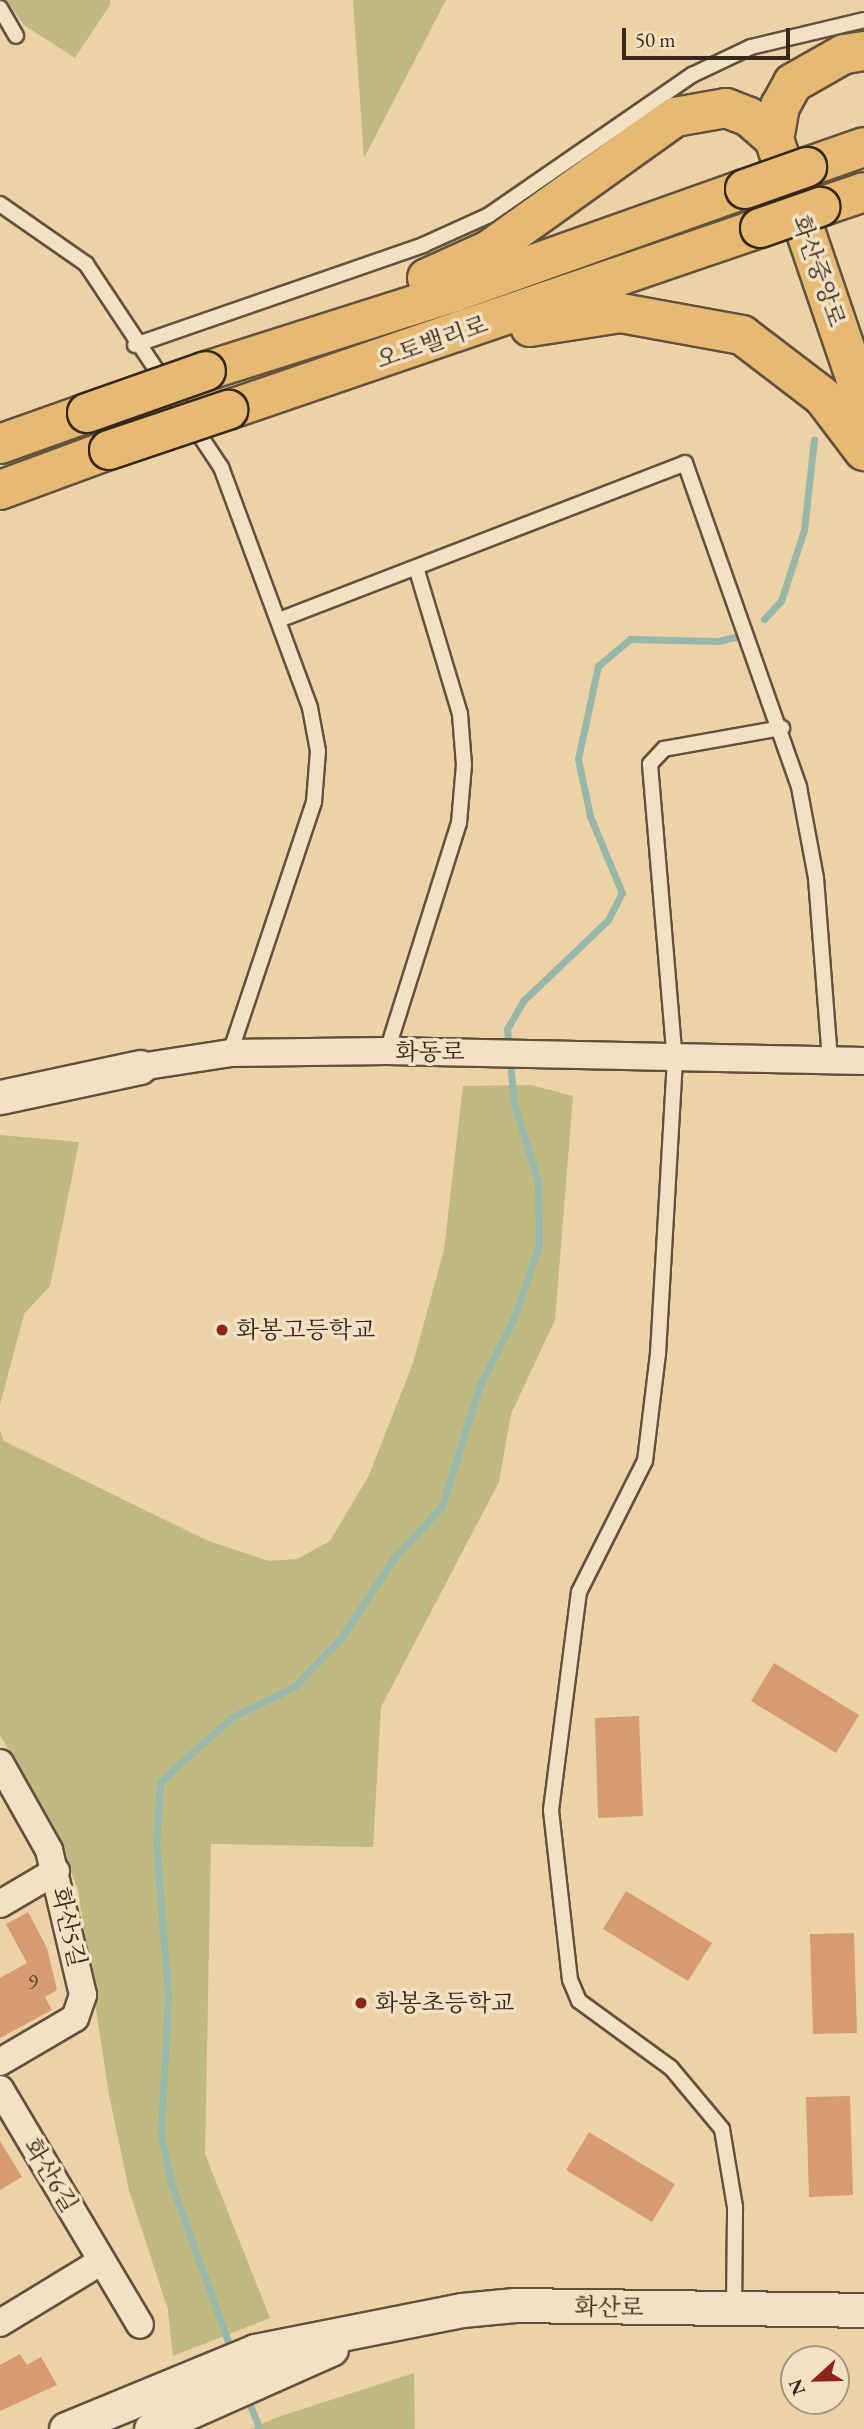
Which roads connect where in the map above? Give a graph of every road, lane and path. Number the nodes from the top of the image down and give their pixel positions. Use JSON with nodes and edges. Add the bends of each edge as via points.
{"nodes":[{"id":1,"x":0,"y":8,"type":"edge"},
{"id":2,"x":864,"y":20,"type":"edge"},
{"id":3,"x":16,"y":36,"type":"dead end"},
{"id":4,"x":864,"y":51,"type":"edge"},
{"id":5,"x":774,"y":139,"type":"junction"},
{"id":6,"x":864,"y":147,"type":"edge"},
{"id":7,"x":864,"y":192,"type":"edge"},
{"id":8,"x":0,"y":204,"type":"edge"},
{"id":9,"x":285,"y":343,"type":"junction"},
{"id":10,"x":135,"y":345,"type":"junction"},
{"id":11,"x":404,"y":351,"type":"junction"},
{"id":12,"x":864,"y":403,"type":"edge"},
{"id":13,"x":0,"y":444,"type":"edge"},
{"id":14,"x":864,"y":451,"type":"edge"},
{"id":15,"x":0,"y":490,"type":"edge"},
{"id":16,"x":417,"y":570,"type":"junction"},
{"id":17,"x":279,"y":620,"type":"junction"},
{"id":18,"x":782,"y":728,"type":"junction"},
{"id":19,"x":387,"y":1051,"type":"junction"},
{"id":20,"x":230,"y":1053,"type":"junction"},
{"id":21,"x":830,"y":1061,"type":"junction"},
{"id":22,"x":675,"y":1062,"type":"junction"},
{"id":23,"x":864,"y":1062,"type":"edge"},
{"id":24,"x":140,"y":1067,"type":"joint"},
{"id":25,"x":0,"y":1097,"type":"edge"},
{"id":26,"x":0,"y":1763,"type":"edge"},
{"id":27,"x":56,"y":1871,"type":"junction"},
{"id":28,"x":0,"y":1904,"type":"edge"},
{"id":29,"x":0,"y":2062,"type":"edge"},
{"id":30,"x":0,"y":2089,"type":"edge"},
{"id":31,"x":102,"y":2262,"type":"junction"},
{"id":32,"x":734,"y":2309,"type":"junction"},
{"id":33,"x":864,"y":2310,"type":"edge"},
{"id":34,"x":0,"y":2323,"type":"edge"},
{"id":35,"x":139,"y":2325,"type":"dead end"},
{"id":36,"x":358,"y":2334,"type":"junction"},
{"id":37,"x":216,"y":2384,"type":"junction"},
{"id":38,"x":66,"y":2429,"type":"edge"},
{"id":39,"x":151,"y":2429,"type":"edge"}],
"edges":[{"from":1,"to":3,"type":"lane"},
{"from":2,"to":10,"type":"lane","via":[[751,47],[692,75],[489,215],[434,240]]},
{"from":4,"to":5,"type":"highway","via":[[844,54],[793,83],[780,106]]},
{"from":5,"to":9,"type":"highway","via":[[749,117],[726,108],[675,117],[489,250]]},
{"from":5,"to":12,"type":"highway","name":"화산중앙로"},
{"from":6,"to":9,"type":"highway","name":"오토밸리로","bridge":true,"via":[[455,292]]},
{"from":7,"to":11,"type":"highway","name":"오토밸리로","bridge":true},
{"from":8,"to":10,"type":"lane","via":[[86,264],[119,307]]},
{"from":9,"to":13,"type":"highway","name":"오토밸리로","bridge":true},
{"from":10,"to":17,"type":"lane","via":[[221,467]]},
{"from":11,"to":14,"type":"highway","via":[[621,313],[698,322],[742,335],[782,359],[823,397]]},
{"from":11,"to":15,"type":"highway","name":"오토밸리로","bridge":true},
{"from":16,"to":17,"type":"lane"},
{"from":16,"to":18,"type":"lane","via":[[685,463]]},
{"from":16,"to":19,"type":"lane","via":[[460,714],[464,765],[459,823]]},
{"from":17,"to":20,"type":"lane","via":[[312,719],[318,751],[314,802]]},
{"from":18,"to":21,"type":"lane","via":[[816,878]]},
{"from":18,"to":22,"type":"lane","via":[[664,749],[650,764]]},
{"from":19,"to":20,"type":"street","name":"화동로"},
{"from":19,"to":22,"type":"street","name":"화동로","via":[[524,1052]]},
{"from":20,"to":24,"type":"street","name":"화동로"},
{"from":21,"to":22,"type":"street","name":"화동로"},
{"from":21,"to":23,"type":"street","name":"화동로"},
{"from":22,"to":32,"type":"lane","via":[[645,1461],[579,1592],[551,1810],[566,1954],[579,2001],[671,2068],[722,2129],[735,2207]]},
{"from":24,"to":25,"type":"street","name":"화동로"},
{"from":26,"to":27,"type":"street","name":"화산5길"},
{"from":27,"to":28,"type":"street"},
{"from":27,"to":29,"type":"street","name":"화산5길","via":[[81,1978],[80,2007],[75,2018]]},
{"from":30,"to":31,"type":"street","name":"화산6길"},
{"from":31,"to":34,"type":"street"},
{"from":31,"to":35,"type":"street","name":"화산6길"},
{"from":32,"to":33,"type":"street","name":"화산로"},
{"from":32,"to":36,"type":"street","name":"화산로","via":[[515,2305],[461,2310]]},
{"from":36,"to":37,"type":"street","name":"화산로","via":[[268,2382]]},
{"from":36,"to":37,"type":"street","name":"화산로","via":[[255,2351]]},
{"from":37,"to":38,"type":"street","name":"화산로"},
{"from":37,"to":39,"type":"street","name":"화산로"}]}
